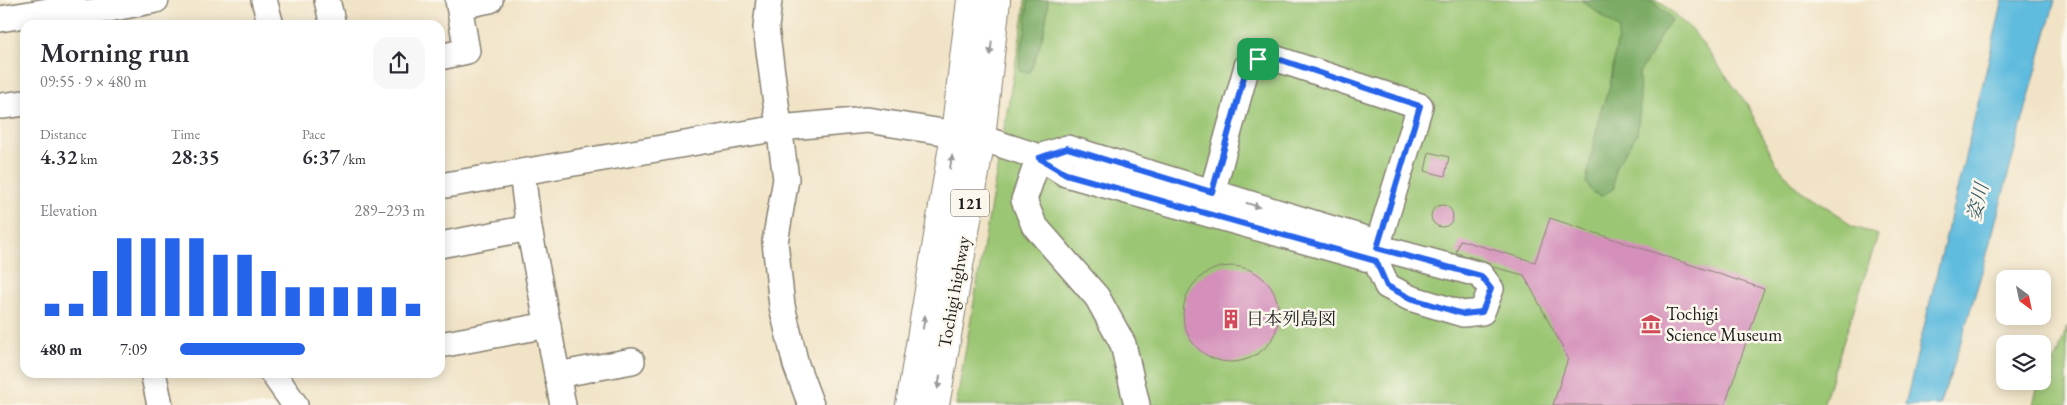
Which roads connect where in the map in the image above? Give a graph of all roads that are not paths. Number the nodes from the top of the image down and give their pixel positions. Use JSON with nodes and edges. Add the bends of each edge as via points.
{"nodes":[{"id":1,"x":156,"y":0,"type":"edge"},
{"id":2,"x":264,"y":0,"type":"edge"},
{"id":3,"x":327,"y":0,"type":"edge"},
{"id":4,"x":490,"y":0,"type":"edge"},
{"id":5,"x":769,"y":0,"type":"edge"},
{"id":6,"x":971,"y":0,"type":"edge"},
{"id":7,"x":996,"y":0,"type":"edge"},
{"id":8,"x":459,"y":3,"type":"edge"},
{"id":9,"x":72,"y":4,"type":"edge"},
{"id":10,"x":0,"y":19,"type":"edge"},
{"id":11,"x":270,"y":20,"type":"edge"},
{"id":12,"x":332,"y":20,"type":"edge"},
{"id":13,"x":445,"y":56,"type":"edge"},
{"id":14,"x":779,"y":128,"type":"junction"},
{"id":15,"x":968,"y":136,"type":"junction"},
{"id":16,"x":1039,"y":158,"type":"junction"},
{"id":17,"x":522,"y":172,"type":"junction"},
{"id":18,"x":445,"y":185,"type":"edge"},
{"id":19,"x":1212,"y":192,"type":"junction"},
{"id":20,"x":529,"y":228,"type":"junction"},
{"id":21,"x":445,"y":245,"type":"edge"},
{"id":22,"x":1377,"y":248,"type":"junction"},
{"id":23,"x":548,"y":325,"type":"junction"},
{"id":24,"x":445,"y":344,"type":"edge"},
{"id":25,"x":632,"y":361,"type":"dead end"},
{"id":26,"x":558,"y":375,"type":"junction"},
{"id":27,"x":154,"y":378,"type":"edge"},
{"id":28,"x":282,"y":378,"type":"edge"},
{"id":29,"x":160,"y":405,"type":"edge"},
{"id":30,"x":295,"y":405,"type":"edge"},
{"id":31,"x":563,"y":405,"type":"edge"},
{"id":32,"x":811,"y":405,"type":"edge"},
{"id":33,"x":910,"y":405,"type":"edge"},
{"id":34,"x":935,"y":405,"type":"edge"},
{"id":35,"x":1137,"y":405,"type":"edge"}],
"edges":[{"from":1,"to":9,"type":"street","via":[[72,16]]},
{"from":2,"to":11,"type":"street"},
{"from":3,"to":12,"type":"street"},
{"from":4,"to":8,"type":"street"},
{"from":5,"to":14,"type":"street","via":[[766,28]]},
{"from":6,"to":15,"type":"highway","name":"Tochigi highway","number":"121"},
{"from":7,"to":15,"type":"highway","name":"Tochigi highway","number":"121","one_way":true},
{"from":8,"to":13,"type":"street","via":[[466,51]]},
{"from":9,"to":10,"type":"street"},
{"from":14,"to":15,"type":"street","via":[[867,120]]},
{"from":14,"to":17,"type":"street"},
{"from":14,"to":32,"type":"street","via":[[786,179],[776,242],[782,306],[796,366]]},
{"from":15,"to":16,"type":"street"},
{"from":33,"to":15,"type":"highway","name":"Tochigi highway","number":"121","one_way":true},
{"from":15,"to":34,"type":"highway","name":"Tochigi highway","number":"121","one_way":true},
{"from":16,"to":19,"type":"street","via":[[1067,148]]},
{"from":16,"to":22,"type":"street","via":[[1066,174],[1376,261],[1387,286],[1410,298],[1463,314],[1482,312],[1491,289],[1481,276]]},
{"from":16,"to":35,"type":"street","via":[[1024,200],[1034,225],[1097,297],[1123,344]]},
{"from":17,"to":18,"type":"street"},
{"from":17,"to":20,"type":"street"},
{"from":19,"to":22,"type":"street","one_way":true,"via":[[1369,240]]},
{"from":19,"to":22,"type":"street","via":[[1247,66],[1258,59],[1272,57],[1411,102],[1420,106]]},
{"from":20,"to":21,"type":"street"},
{"from":20,"to":23,"type":"street"},
{"from":23,"to":24,"type":"street"},
{"from":23,"to":26,"type":"street"},
{"from":25,"to":26,"type":"street"},
{"from":26,"to":31,"type":"street"},
{"from":27,"to":29,"type":"street"},
{"from":28,"to":30,"type":"street"}]}
